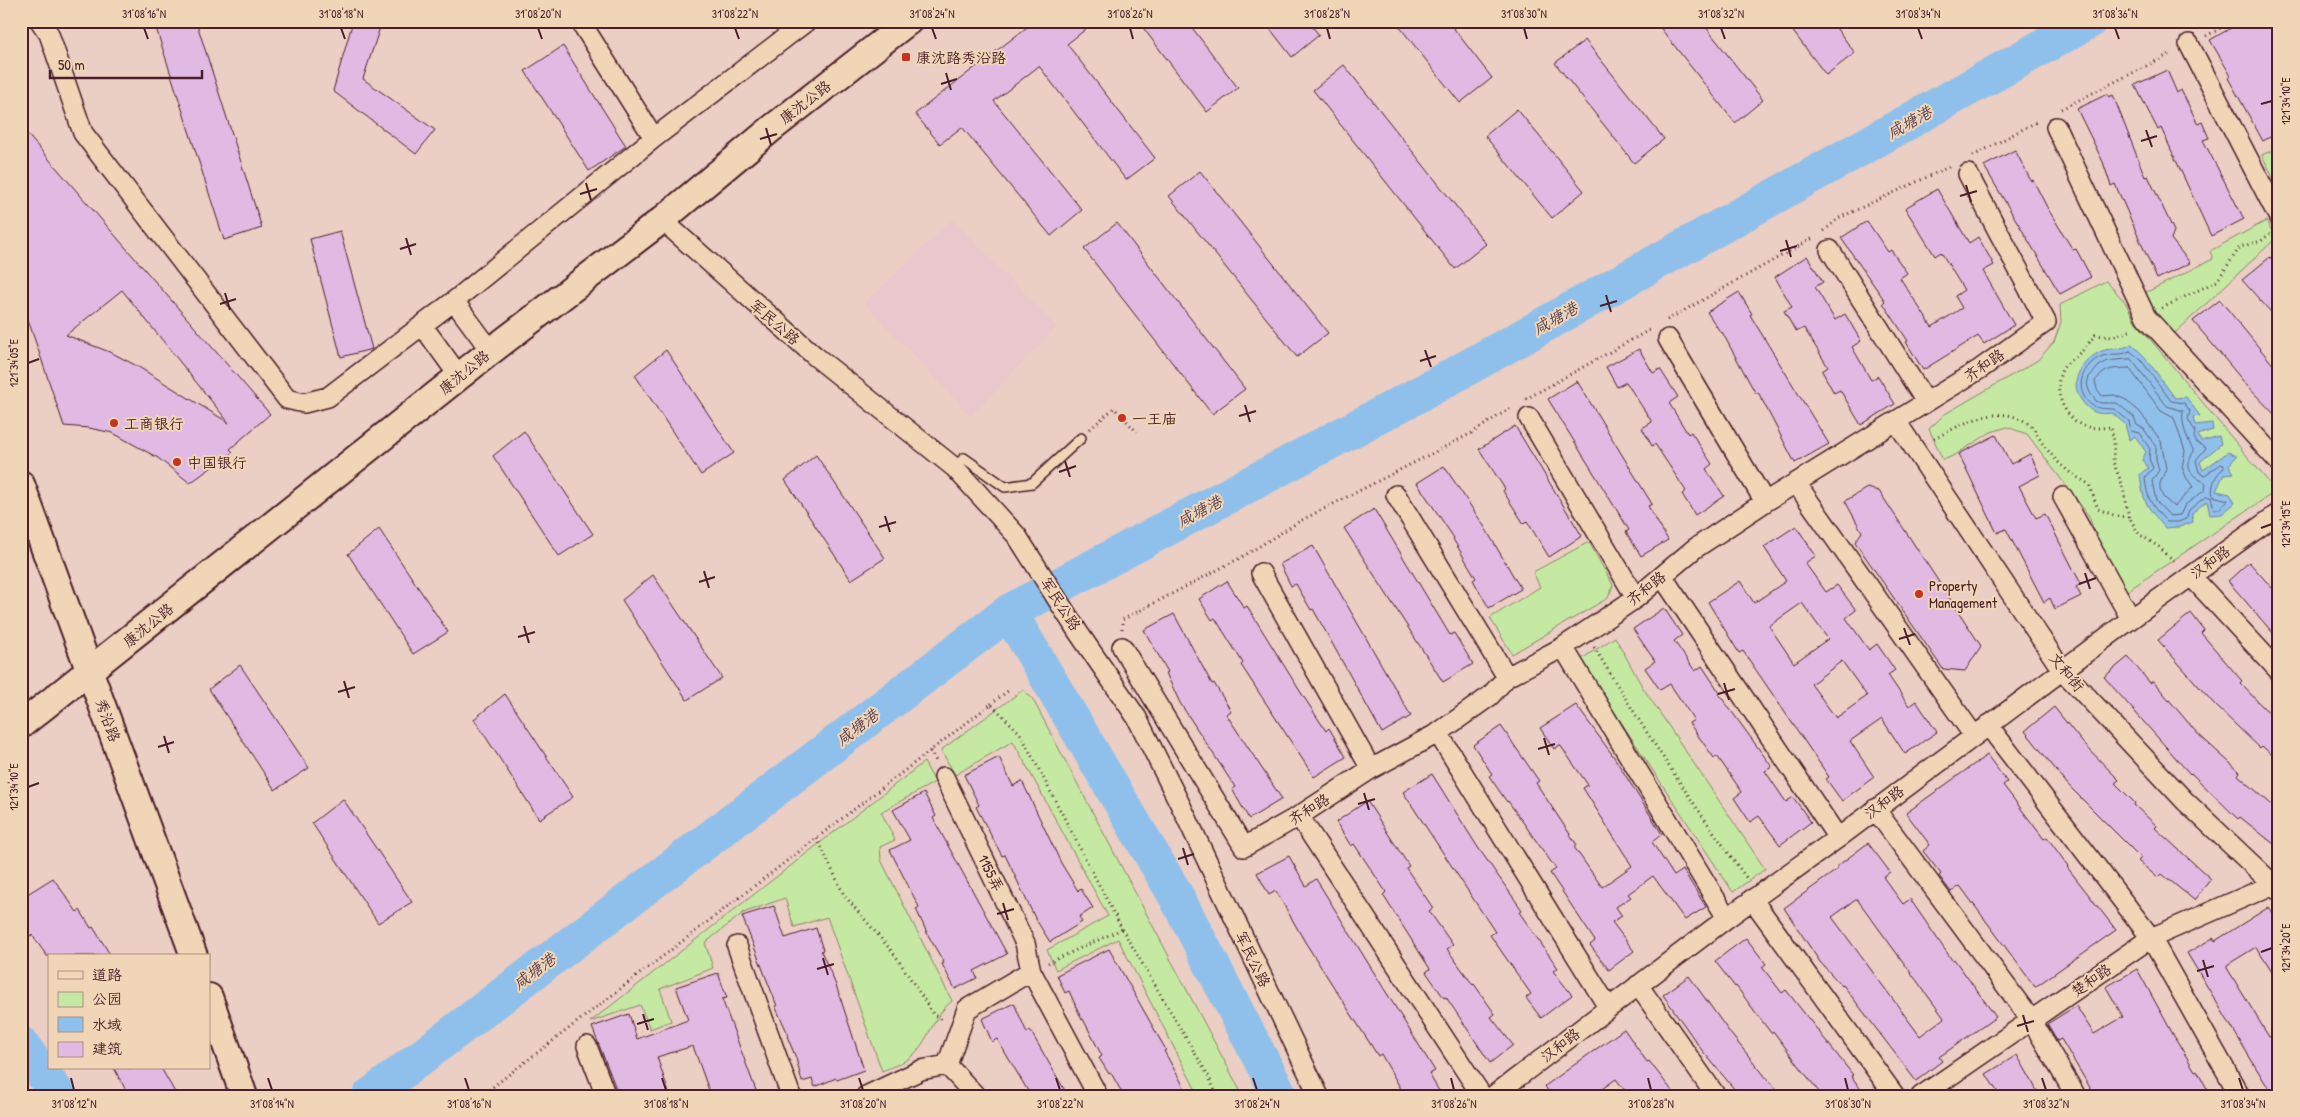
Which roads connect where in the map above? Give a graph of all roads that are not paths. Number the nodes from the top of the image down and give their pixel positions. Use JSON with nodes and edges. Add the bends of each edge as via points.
{"nodes":[{"id":1,"x":40,"y":21,"type":"edge"},
{"id":2,"x":580,"y":21,"type":"edge"},
{"id":3,"x":807,"y":21,"type":"edge"},
{"id":4,"x":909,"y":21,"type":"edge"},
{"id":5,"x":2189,"y":44,"type":"dead end"},
{"id":6,"x":2056,"y":127,"type":"dead end"},
{"id":7,"x":654,"y":138,"type":"junction"},
{"id":8,"x":1968,"y":174,"type":"dead end"},
{"id":9,"x":662,"y":220,"type":"junction"},
{"id":10,"x":2276,"y":225,"type":"edge"},
{"id":11,"x":1830,"y":250,"type":"dead end"},
{"id":12,"x":454,"y":301,"type":"junction"},
{"id":13,"x":422,"y":325,"type":"junction"},
{"id":14,"x":1668,"y":339,"type":"dead end"},
{"id":15,"x":491,"y":351,"type":"junction"},
{"id":16,"x":459,"y":376,"type":"junction"},
{"id":17,"x":1926,"y":402,"type":"junction"},
{"id":18,"x":1529,"y":418,"type":"dead end"},
{"id":19,"x":1896,"y":421,"type":"junction"},
{"id":20,"x":1081,"y":438,"type":"road end"},
{"id":21,"x":2279,"y":462,"type":"edge"},
{"id":22,"x":955,"y":468,"type":"junction"},
{"id":23,"x":1796,"y":483,"type":"junction"},
{"id":24,"x":21,"y":484,"type":"edge"},
{"id":25,"x":1396,"y":495,"type":"dead end"},
{"id":26,"x":2063,"y":497,"type":"dead end"},
{"id":27,"x":1765,"y":502,"type":"junction"},
{"id":28,"x":2279,"y":513,"type":"edge"},
{"id":29,"x":1262,"y":573,"type":"dead end"},
{"id":30,"x":1662,"y":576,"type":"junction"},
{"id":31,"x":2192,"y":576,"type":"junction"},
{"id":32,"x":1636,"y":598,"type":"junction"},
{"id":33,"x":2131,"y":619,"type":"junction"},
{"id":34,"x":1122,"y":647,"type":"dead end"},
{"id":35,"x":1563,"y":647,"type":"junction"},
{"id":36,"x":2062,"y":670,"type":"junction"},
{"id":37,"x":90,"y":671,"type":"junction"},
{"id":38,"x":2279,"y":671,"type":"edge"},
{"id":39,"x":1507,"y":677,"type":"junction"},
{"id":40,"x":21,"y":726,"type":"edge"},
{"id":41,"x":1981,"y":730,"type":"junction"},
{"id":42,"x":1438,"y":733,"type":"junction"},
{"id":43,"x":1371,"y":769,"type":"junction"},
{"id":44,"x":944,"y":777,"type":"dead end"},
{"id":45,"x":1875,"y":809,"type":"junction"},
{"id":46,"x":1300,"y":816,"type":"junction"},
{"id":47,"x":1838,"y":838,"type":"junction"},
{"id":48,"x":2276,"y":888,"type":"edge"},
{"id":49,"x":1756,"y":897,"type":"junction"},
{"id":50,"x":1727,"y":918,"type":"junction"},
{"id":51,"x":2151,"y":938,"type":"junction"},
{"id":52,"x":737,"y":946,"type":"dead end"},
{"id":53,"x":193,"y":954,"type":"edge"},
{"id":54,"x":1031,"y":971,"type":"junction"},
{"id":55,"x":1638,"y":985,"type":"junction"},
{"id":56,"x":210,"y":1000,"type":"edge"},
{"id":57,"x":1608,"y":1007,"type":"junction"},
{"id":58,"x":2032,"y":1020,"type":"junction"},
{"id":59,"x":587,"y":1046,"type":"dead end"},
{"id":60,"x":947,"y":1065,"type":"junction"},
{"id":61,"x":1515,"y":1090,"type":"edge"},
{"id":62,"x":244,"y":1096,"type":"edge"},
{"id":63,"x":606,"y":1096,"type":"edge"},
{"id":64,"x":791,"y":1096,"type":"edge"},
{"id":65,"x":866,"y":1096,"type":"edge"},
{"id":66,"x":976,"y":1096,"type":"edge"},
{"id":67,"x":1098,"y":1096,"type":"edge"},
{"id":68,"x":1319,"y":1096,"type":"edge"},
{"id":69,"x":1482,"y":1096,"type":"edge"},
{"id":70,"x":1493,"y":1096,"type":"edge"},
{"id":71,"x":1716,"y":1096,"type":"edge"},
{"id":72,"x":1895,"y":1096,"type":"edge"},
{"id":73,"x":1921,"y":1096,"type":"edge"},
{"id":74,"x":2076,"y":1096,"type":"edge"},
{"id":75,"x":2240,"y":1096,"type":"edge"}],
"edges":[{"from":1,"to":13,"type":"street","via":[[49,34],[83,133],[287,399],[304,403],[328,397]]},
{"from":2,"to":7,"type":"street"},
{"from":3,"to":7,"type":"street"},
{"from":4,"to":9,"type":"street","name":"康沈公路"},
{"from":5,"to":10,"type":"street"},
{"from":6,"to":21,"type":"street","via":[[2146,316]]},
{"from":7,"to":12,"type":"street"},
{"from":8,"to":17,"type":"street","name":"齐和路","via":[[2046,322]]},
{"from":9,"to":15,"type":"street","name":"康沈公路"},
{"from":9,"to":22,"type":"street","name":"军民公路","via":[[815,356]]},
{"from":11,"to":17,"type":"street"},
{"from":12,"to":13,"type":"street"},
{"from":12,"to":15,"type":"street"},
{"from":13,"to":16,"type":"street"},
{"from":14,"to":27,"type":"street"},
{"from":15,"to":16,"type":"street","name":"康沈公路"},
{"from":16,"to":37,"type":"street","name":"康沈公路"},
{"from":17,"to":19,"type":"street","name":"齐和路"},
{"from":18,"to":32,"type":"street"},
{"from":19,"to":23,"type":"street","name":"齐和路"},
{"from":19,"to":36,"type":"street","name":"文和街"},
{"from":20,"to":22,"type":"lane","via":[[1032,483],[1005,487],[964,458]]},
{"from":22,"to":68,"type":"street","name":"军民公路","via":[[1017,536],[1137,718]]},
{"from":23,"to":27,"type":"street","name":"齐和路"},
{"from":23,"to":41,"type":"street"},
{"from":24,"to":37,"type":"street","name":"秀沿路"},
{"from":25,"to":39,"type":"street"},
{"from":26,"to":33,"type":"street"},
{"from":27,"to":30,"type":"street","name":"齐和路","via":[[1694,549]]},
{"from":28,"to":31,"type":"street","name":"汉和路"},
{"from":29,"to":43,"type":"street"},
{"from":30,"to":32,"type":"street","name":"齐和路"},
{"from":30,"to":47,"type":"street"},
{"from":31,"to":33,"type":"street","name":"汉和路"},
{"from":31,"to":38,"type":"street"},
{"from":32,"to":35,"type":"street","name":"齐和路"},
{"from":33,"to":36,"type":"street","name":"汉和路"},
{"from":34,"to":46,"type":"street","name":"齐和路","via":[[1244,846]]},
{"from":35,"to":39,"type":"street","name":"齐和路"},
{"from":35,"to":50,"type":"street"},
{"from":36,"to":41,"type":"street","name":"汉和路"},
{"from":36,"to":48,"type":"street","name":"文和街","via":[[2185,801]]},
{"from":37,"to":40,"type":"street","name":"康沈公路"},
{"from":37,"to":53,"type":"street","name":"秀沿路"},
{"from":39,"to":42,"type":"street","name":"齐和路","via":[[1490,696]]},
{"from":41,"to":45,"type":"street","name":"汉和路"},
{"from":41,"to":51,"type":"street"},
{"from":42,"to":43,"type":"street","name":"齐和路"},
{"from":42,"to":57,"type":"street"},
{"from":43,"to":46,"type":"street","name":"齐和路"},
{"from":44,"to":54,"type":"street","name":"1155弄","via":[[1025,943]]},
{"from":45,"to":47,"type":"street","name":"汉和路"},
{"from":45,"to":58,"type":"street"},
{"from":46,"to":69,"type":"street"},
{"from":47,"to":49,"type":"street","name":"汉和路"},
{"from":48,"to":51,"type":"street","name":"楚和路"},
{"from":49,"to":50,"type":"street","name":"汉和路"},
{"from":49,"to":72,"type":"street"},
{"from":50,"to":55,"type":"street","name":"汉和路"},
{"from":51,"to":58,"type":"street","name":"楚和路"},
{"from":51,"to":75,"type":"street"},
{"from":52,"to":64,"type":"street"},
{"from":54,"to":60,"type":"street","via":[[967,1009]]},
{"from":54,"to":67,"type":"street","name":"1155弄"},
{"from":55,"to":57,"type":"street","name":"汉和路"},
{"from":55,"to":71,"type":"street"},
{"from":56,"to":62,"type":"street"},
{"from":57,"to":61,"type":"street","name":"汉和路"},
{"from":58,"to":73,"type":"street","name":"楚和路"},
{"from":58,"to":74,"type":"street"},
{"from":59,"to":63,"type":"street"},
{"from":60,"to":65,"type":"street","via":[[921,1070]]},
{"from":60,"to":66,"type":"street"},
{"from":61,"to":70,"type":"street","name":"汉和路"}]}
